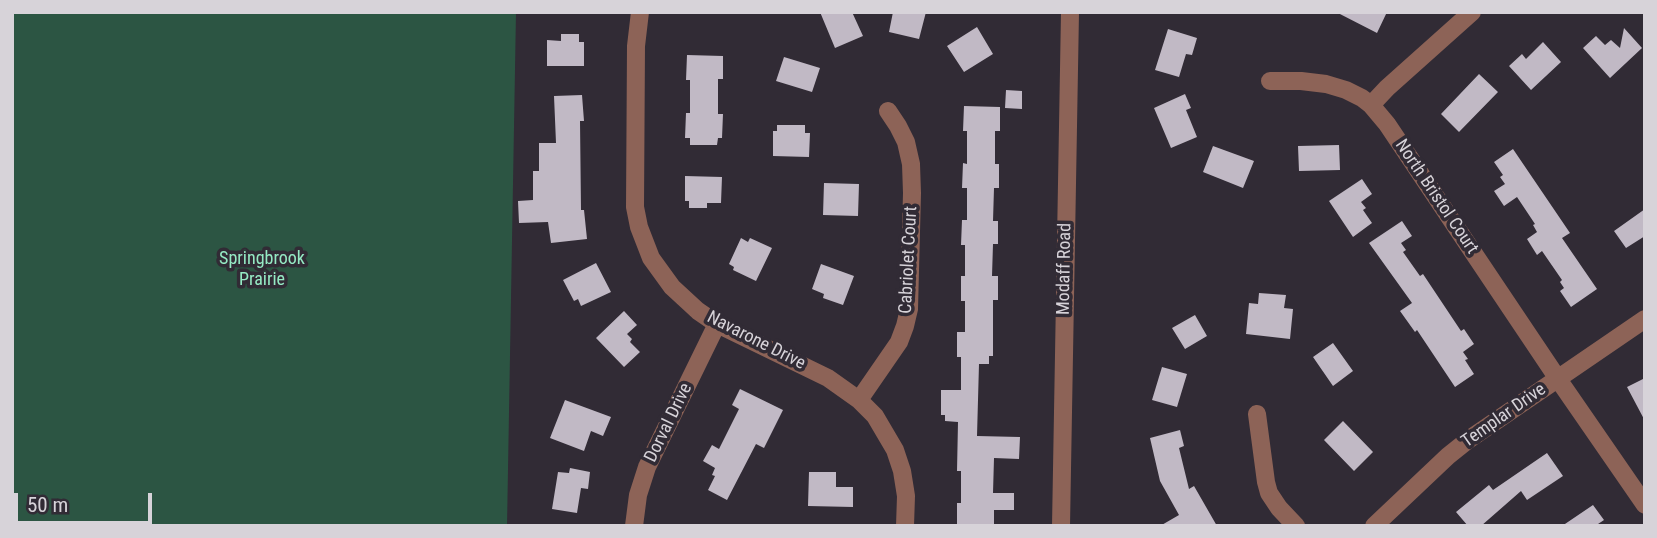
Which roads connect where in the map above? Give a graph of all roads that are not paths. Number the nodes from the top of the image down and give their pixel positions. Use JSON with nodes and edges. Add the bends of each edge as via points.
{"nodes":[{"id":1,"x":640,"y":12,"type":"edge"},
{"id":2,"x":1070,"y":12,"type":"edge"},
{"id":3,"x":1472,"y":12,"type":"edge"},
{"id":4,"x":1270,"y":81,"type":"dead end"},
{"id":5,"x":1371,"y":105,"type":"junction"},
{"id":6,"x":888,"y":111,"type":"dead end"},
{"id":7,"x":1645,"y":319,"type":"edge"},
{"id":8,"x":717,"y":324,"type":"junction"},
{"id":9,"x":1558,"y":379,"type":"junction"},
{"id":10,"x":859,"y":400,"type":"junction"},
{"id":11,"x":1257,"y":414,"type":"dead end"},
{"id":12,"x":1645,"y":505,"type":"edge"},
{"id":13,"x":634,"y":526,"type":"edge"},
{"id":14,"x":905,"y":526,"type":"edge"},
{"id":15,"x":1061,"y":526,"type":"edge"},
{"id":16,"x":1296,"y":526,"type":"edge"},
{"id":17,"x":1374,"y":526,"type":"edge"}],
"edges":[{"from":1,"to":8,"type":"street","name":"Navarone Drive","via":[[634,167],[639,227],[665,279]]},
{"from":2,"to":15,"type":"street","name":"Modaff Road"},
{"from":3,"to":5,"type":"street"},
{"from":4,"to":5,"type":"street","name":"North Bristol Court","via":[[1326,84]]},
{"from":5,"to":9,"type":"street","name":"North Bristol Court"},
{"from":6,"to":10,"type":"street","name":"Cabriolet Court","via":[[906,142],[911,164],[909,309],[899,342]]},
{"from":7,"to":9,"type":"street","name":"Templar Drive"},
{"from":8,"to":10,"type":"street","name":"Navarone Drive","via":[[828,378]]},
{"from":8,"to":13,"type":"street","name":"Dorval Drive","via":[[647,467]]},
{"from":9,"to":12,"type":"street","name":"North Bristol Court"},
{"from":9,"to":17,"type":"street","name":"Templar Drive","via":[[1468,440]]},
{"from":10,"to":14,"type":"street","name":"Navarone Drive","via":[[875,416],[895,450],[906,496]]},
{"from":11,"to":16,"type":"street","via":[[1269,493]]}]}
